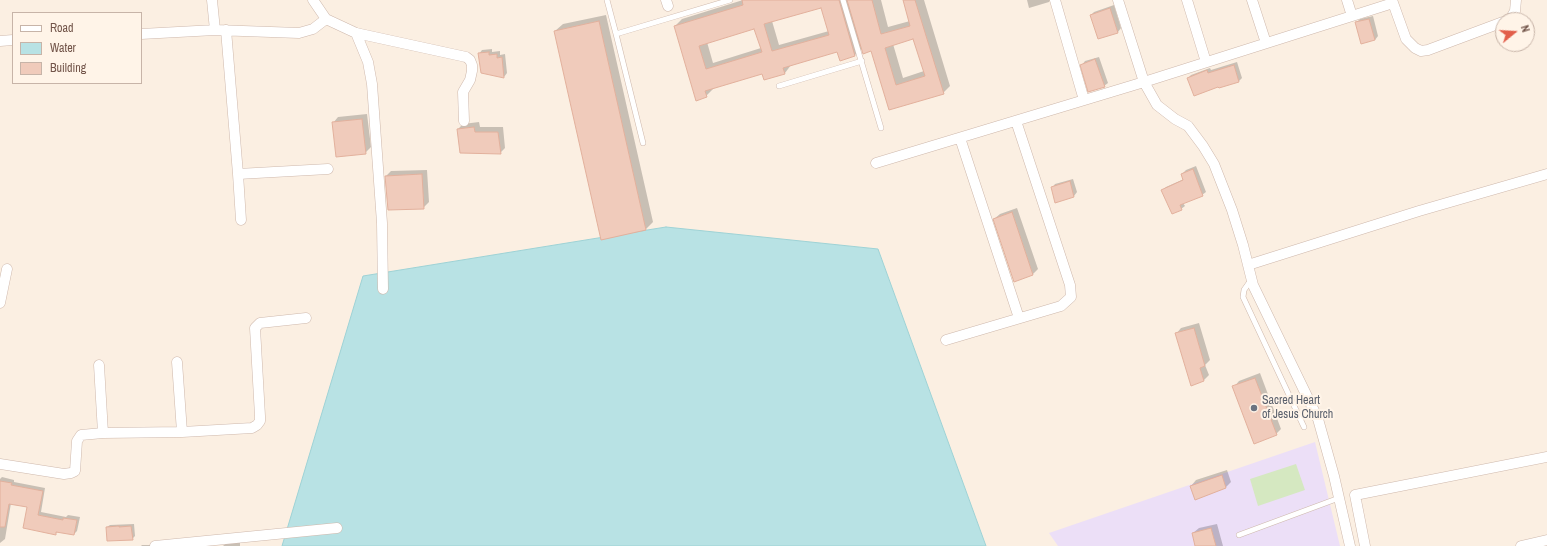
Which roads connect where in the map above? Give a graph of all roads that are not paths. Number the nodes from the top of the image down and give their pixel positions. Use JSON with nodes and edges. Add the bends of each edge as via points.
{"nodes":[{"id":1,"x":212,"y":0,"type":"edge"},
{"id":2,"x":313,"y":0,"type":"edge"},
{"id":3,"x":607,"y":0,"type":"edge"},
{"id":4,"x":730,"y":0,"type":"edge"},
{"id":5,"x":843,"y":0,"type":"edge"},
{"id":6,"x":1055,"y":0,"type":"edge"},
{"id":7,"x":1118,"y":0,"type":"edge"},
{"id":8,"x":1187,"y":0,"type":"edge"},
{"id":9,"x":1252,"y":0,"type":"edge"},
{"id":10,"x":1347,"y":0,"type":"edge"},
{"id":11,"x":1519,"y":1,"type":"edge"},
{"id":12,"x":1392,"y":2,"type":"edge"},
{"id":13,"x":1514,"y":12,"type":"edge"},
{"id":14,"x":1352,"y":16,"type":"junction"},
{"id":15,"x":326,"y":19,"type":"junction"},
{"id":16,"x":1495,"y":25,"type":"edge"},
{"id":17,"x":215,"y":30,"type":"junction"},
{"id":18,"x":226,"y":30,"type":"junction"},
{"id":19,"x":356,"y":33,"type":"junction"},
{"id":20,"x":142,"y":34,"type":"edge"},
{"id":21,"x":616,"y":34,"type":"junction"},
{"id":22,"x":12,"y":40,"type":"edge"},
{"id":23,"x":0,"y":41,"type":"edge"},
{"id":24,"x":1266,"y":43,"type":"junction"},
{"id":25,"x":862,"y":61,"type":"junction"},
{"id":26,"x":1206,"y":62,"type":"junction"},
{"id":27,"x":1144,"y":82,"type":"junction"},
{"id":28,"x":779,"y":86,"type":"dead end"},
{"id":29,"x":1084,"y":100,"type":"junction"},
{"id":30,"x":464,"y":121,"type":"dead end"},
{"id":31,"x":1016,"y":121,"type":"junction"},
{"id":32,"x":881,"y":128,"type":"dead end"},
{"id":33,"x":960,"y":138,"type":"junction"},
{"id":34,"x":643,"y":143,"type":"dead end"},
{"id":35,"x":876,"y":163,"type":"dead end"},
{"id":36,"x":328,"y":169,"type":"dead end"},
{"id":37,"x":238,"y":174,"type":"junction"},
{"id":38,"x":1547,"y":174,"type":"edge"},
{"id":39,"x":241,"y":220,"type":"dead end"},
{"id":40,"x":1248,"y":265,"type":"junction"},
{"id":41,"x":7,"y":269,"type":"dead end"},
{"id":42,"x":1250,"y":280,"type":"junction"},
{"id":43,"x":383,"y":289,"type":"dead end"},
{"id":44,"x":0,"y":303,"type":"edge"},
{"id":45,"x":306,"y":318,"type":"dead end"},
{"id":46,"x":1019,"y":318,"type":"junction"},
{"id":47,"x":946,"y":340,"type":"dead end"},
{"id":48,"x":177,"y":362,"type":"dead end"},
{"id":49,"x":99,"y":365,"type":"dead end"},
{"id":50,"x":1304,"y":427,"type":"dead end"},
{"id":51,"x":182,"y":432,"type":"junction"},
{"id":52,"x":103,"y":433,"type":"junction"},
{"id":53,"x":1547,"y":457,"type":"edge"},
{"id":54,"x":0,"y":464,"type":"edge"},
{"id":55,"x":1340,"y":502,"type":"junction"},
{"id":56,"x":1356,"y":503,"type":"junction"},
{"id":57,"x":337,"y":528,"type":"dead end"},
{"id":58,"x":1239,"y":535,"type":"dead end"},
{"id":59,"x":1547,"y":540,"type":"edge"},
{"id":60,"x":154,"y":546,"type":"edge"},
{"id":61,"x":1350,"y":546,"type":"edge"},
{"id":62,"x":1365,"y":546,"type":"edge"},
{"id":63,"x":1521,"y":546,"type":"edge"}],
"edges":[{"from":1,"to":17,"type":"street"},
{"from":2,"to":15,"type":"street"},
{"from":3,"to":21,"type":"lane"},
{"from":4,"to":21,"type":"lane"},
{"from":5,"to":25,"type":"lane"},
{"from":6,"to":29,"type":"street"},
{"from":7,"to":27,"type":"street"},
{"from":8,"to":26,"type":"street"},
{"from":9,"to":24,"type":"street"},
{"from":10,"to":14,"type":"street"},
{"from":11,"to":13,"type":"street"},
{"from":12,"to":14,"type":"street"},
{"from":12,"to":16,"type":"street","via":[[1406,39],[1421,51]]},
{"from":14,"to":24,"type":"street"},
{"from":15,"to":18,"type":"street","via":[[313,29],[299,33]]},
{"from":15,"to":19,"type":"street"},
{"from":17,"to":18,"type":"street"},
{"from":17,"to":20,"type":"street"},
{"from":18,"to":37,"type":"street"},
{"from":19,"to":30,"type":"street","via":[[470,60],[472,71],[463,92]]},
{"from":19,"to":43,"type":"street","via":[[368,62],[372,84],[382,223]]},
{"from":21,"to":34,"type":"lane"},
{"from":22,"to":23,"type":"street"},
{"from":24,"to":26,"type":"street"},
{"from":25,"to":28,"type":"lane"},
{"from":25,"to":32,"type":"lane"},
{"from":26,"to":27,"type":"street"},
{"from":27,"to":29,"type":"street"},
{"from":27,"to":40,"type":"street","via":[[1157,105],[1188,126],[1203,146],[1232,210]]},
{"from":29,"to":31,"type":"street"},
{"from":31,"to":33,"type":"street"},
{"from":31,"to":46,"type":"street","via":[[1070,285],[1071,297],[1062,306]]},
{"from":33,"to":35,"type":"street"},
{"from":33,"to":46,"type":"street"},
{"from":36,"to":37,"type":"street"},
{"from":37,"to":39,"type":"street"},
{"from":38,"to":40,"type":"street"},
{"from":40,"to":42,"type":"street"},
{"from":41,"to":44,"type":"street"},
{"from":42,"to":50,"type":"lane","via":[[1243,297]]},
{"from":42,"to":55,"type":"street","via":[[1318,420]]},
{"from":45,"to":51,"type":"street","via":[[260,323],[255,328],[260,416],[257,425],[246,429]]},
{"from":46,"to":47,"type":"street"},
{"from":48,"to":51,"type":"street"},
{"from":49,"to":52,"type":"street"},
{"from":51,"to":52,"type":"street"},
{"from":52,"to":54,"type":"street","via":[[81,435],[76,441],[76,465],[75,471],[71,474]]},
{"from":53,"to":56,"type":"street","via":[[1355,495]]},
{"from":55,"to":56,"type":"street"},
{"from":55,"to":58,"type":"lane"},
{"from":55,"to":61,"type":"street"},
{"from":56,"to":62,"type":"street"},
{"from":57,"to":60,"type":"street"},
{"from":59,"to":63,"type":"street"}]}
